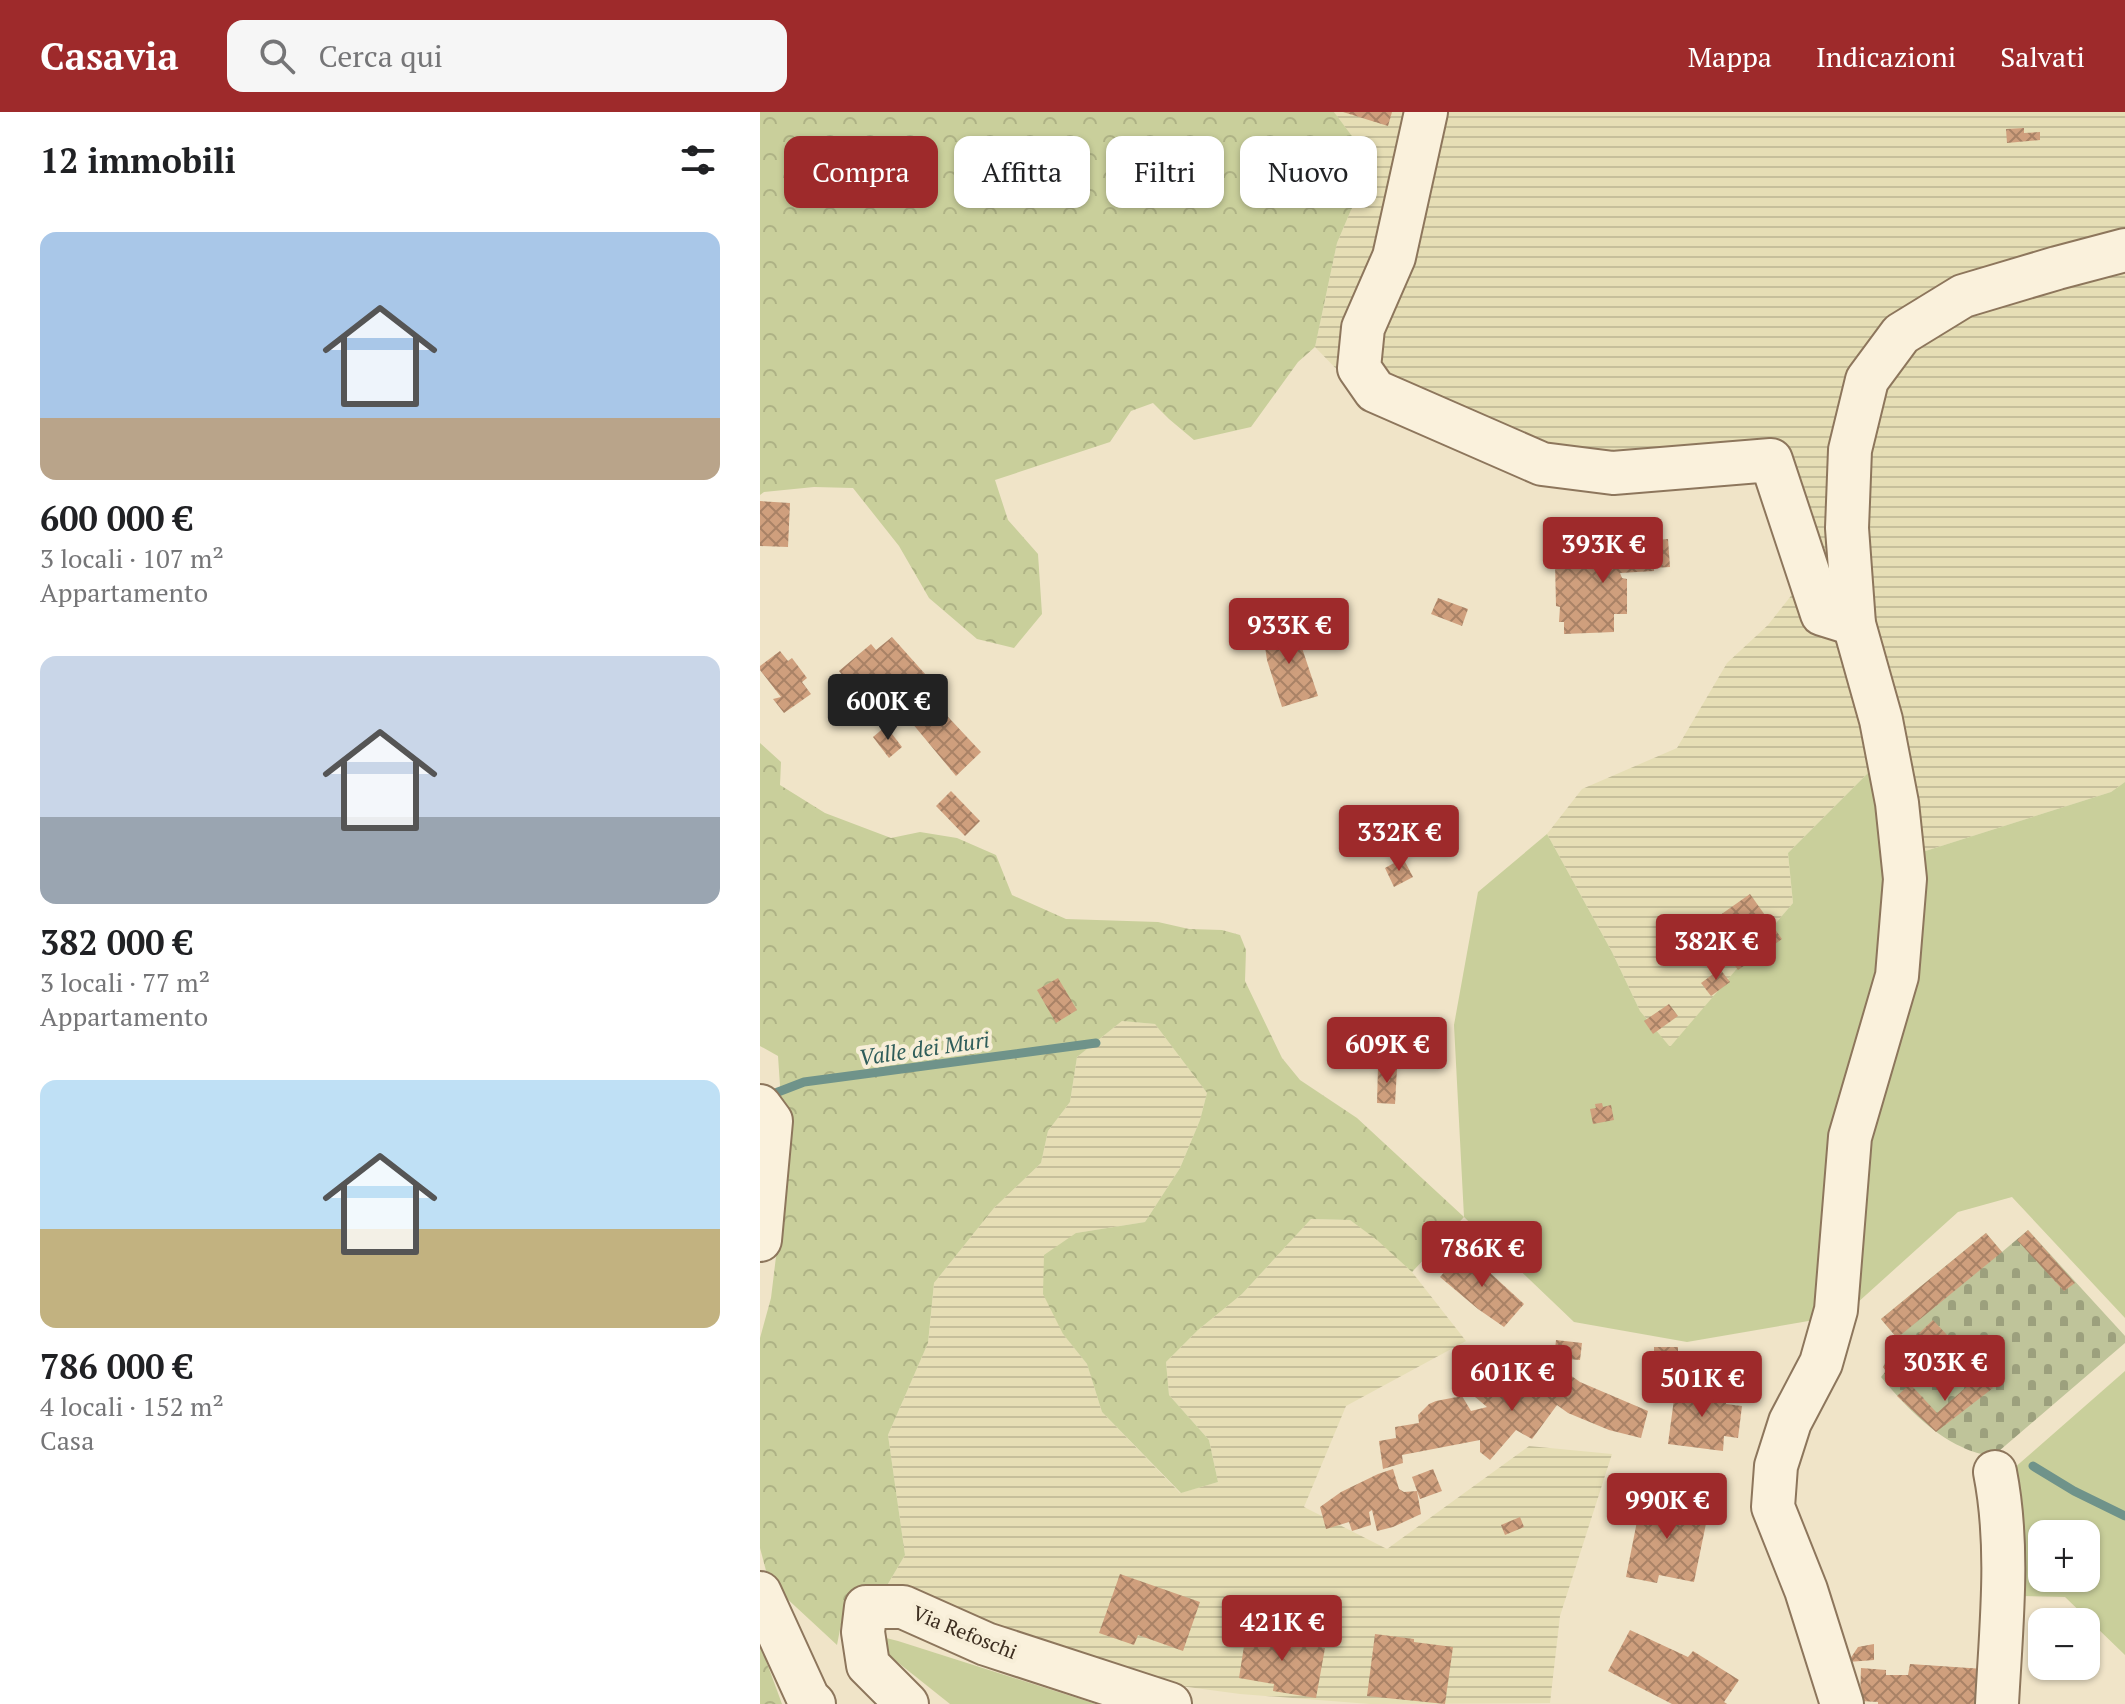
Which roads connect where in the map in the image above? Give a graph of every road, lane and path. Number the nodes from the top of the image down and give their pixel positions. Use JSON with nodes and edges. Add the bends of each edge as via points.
{"nodes":[{"id":1,"x":1426,"y":112,"type":"edge"},
{"id":2,"x":2125,"y":250,"type":"edge"},
{"id":3,"x":1854,"y":624,"type":"junction"},
{"id":4,"x":760,"y":1106,"type":"edge"},
{"id":5,"x":760,"y":1240,"type":"edge"},
{"id":6,"x":1995,"y":1472,"type":"dead end"},
{"id":7,"x":760,"y":1593,"type":"edge"},
{"id":8,"x":814,"y":1704,"type":"edge"},
{"id":9,"x":907,"y":1704,"type":"edge"},
{"id":10,"x":1170,"y":1704,"type":"edge"},
{"id":11,"x":1842,"y":1704,"type":"edge"},
{"id":12,"x":1997,"y":1704,"type":"edge"}],
"edges":[{"from":1,"to":3,"type":"street","via":[[1394,257],[1363,328],[1359,368],[1375,391],[1542,464],[1613,473],[1771,460],[1822,614]]},
{"from":2,"to":3,"type":"street","via":[[1963,296],[1901,334],[1867,380],[1850,450],[1847,528]]},
{"from":3,"to":11,"type":"street","via":[[1897,803],[1905,879],[1901,935],[1897,976],[1850,1137],[1836,1310],[1821,1363],[1790,1422],[1776,1466],[1773,1507]]},
{"from":4,"to":5,"type":"street","via":[[771,1121]]},
{"from":6,"to":12,"type":"street","via":[[2004,1582]]},
{"from":7,"to":8,"type":"street"},
{"from":9,"to":10,"type":"street","name":"Via Refoschi","via":[[868,1665],[866,1607],[903,1607],[986,1644]]}]}
